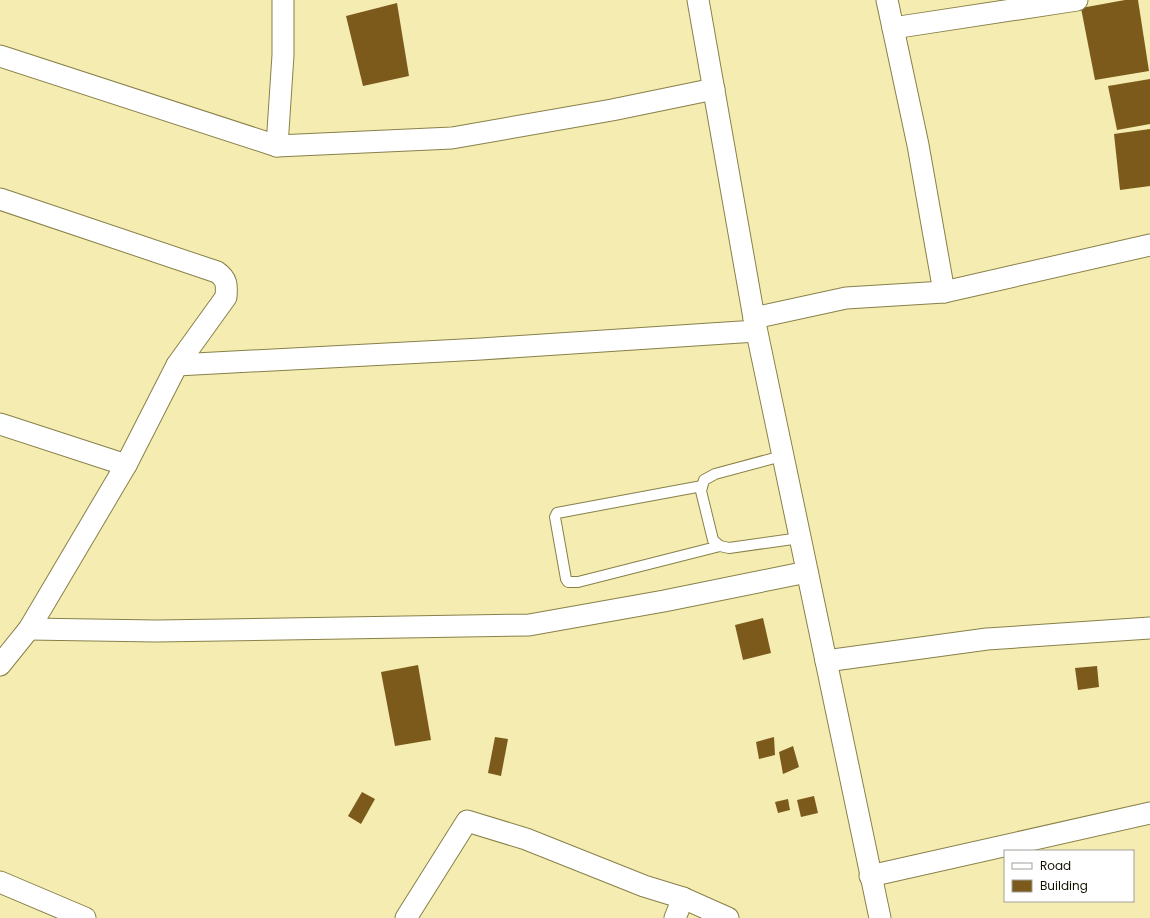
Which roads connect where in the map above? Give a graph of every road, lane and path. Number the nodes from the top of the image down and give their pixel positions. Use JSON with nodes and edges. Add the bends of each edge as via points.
{"nodes":[{"id":1,"x":284,"y":0,"type":"edge"},
{"id":2,"x":698,"y":0,"type":"edge"},
{"id":3,"x":888,"y":0,"type":"edge"},
{"id":4,"x":1077,"y":0,"type":"edge"},
{"id":5,"x":892,"y":28,"type":"junction"},
{"id":6,"x":0,"y":56,"type":"edge"},
{"id":7,"x":714,"y":89,"type":"junction"},
{"id":8,"x":277,"y":146,"type":"junction"},
{"id":9,"x":0,"y":199,"type":"edge"},
{"id":10,"x":1150,"y":245,"type":"edge"},
{"id":11,"x":944,"y":292,"type":"junction"},
{"id":12,"x":755,"y":325,"type":"junction"},
{"id":13,"x":177,"y":365,"type":"junction"},
{"id":14,"x":0,"y":424,"type":"edge"},
{"id":15,"x":782,"y":456,"type":"junction"},
{"id":16,"x":126,"y":465,"type":"junction"},
{"id":17,"x":702,"y":486,"type":"junction"},
{"id":18,"x":800,"y":538,"type":"junction"},
{"id":19,"x":720,"y":546,"type":"junction"},
{"id":20,"x":807,"y":572,"type":"junction"},
{"id":21,"x":1150,"y":628,"type":"edge"},
{"id":22,"x":29,"y":630,"type":"junction"},
{"id":23,"x":826,"y":662,"type":"junction"},
{"id":24,"x":0,"y":665,"type":"edge"},
{"id":25,"x":1150,"y":813,"type":"edge"},
{"id":26,"x":870,"y":876,"type":"junction"},
{"id":27,"x":0,"y":882,"type":"edge"},
{"id":28,"x":683,"y":898,"type":"junction"},
{"id":29,"x":84,"y":918,"type":"edge"},
{"id":30,"x":406,"y":918,"type":"edge"},
{"id":31,"x":675,"y":918,"type":"edge"},
{"id":32,"x":728,"y":918,"type":"edge"},
{"id":33,"x":880,"y":918,"type":"edge"}],
"edges":[{"from":1,"to":8,"type":"street"},
{"from":2,"to":7,"type":"street"},
{"from":3,"to":5,"type":"street"},
{"from":4,"to":5,"type":"street"},
{"from":5,"to":11,"type":"street","via":[[918,145]]},
{"from":6,"to":8,"type":"street"},
{"from":7,"to":8,"type":"street","via":[[452,138]]},
{"from":7,"to":12,"type":"street"},
{"from":9,"to":13,"type":"street","via":[[223,276],[227,284],[226,297]]},
{"from":10,"to":11,"type":"street"},
{"from":11,"to":12,"type":"street","via":[[846,298]]},
{"from":12,"to":13,"type":"street","via":[[482,349]]},
{"from":12,"to":15,"type":"street"},
{"from":13,"to":16,"type":"street"},
{"from":14,"to":16,"type":"street"},
{"from":15,"to":17,"type":"lane","via":[[715,474],[704,480]]},
{"from":15,"to":18,"type":"street"},
{"from":16,"to":22,"type":"street"},
{"from":17,"to":19,"type":"lane","via":[[713,540]]},
{"from":17,"to":19,"type":"lane","via":[[557,513],[555,517],[566,579],[568,582],[578,582]]},
{"from":18,"to":19,"type":"lane","via":[[729,548]]},
{"from":18,"to":20,"type":"street"},
{"from":20,"to":22,"type":"street","via":[[529,625],[156,631]]},
{"from":20,"to":23,"type":"street"},
{"from":21,"to":23,"type":"street","via":[[987,639]]},
{"from":22,"to":24,"type":"street"},
{"from":23,"to":26,"type":"street"},
{"from":25,"to":26,"type":"street"},
{"from":26,"to":33,"type":"street"},
{"from":27,"to":29,"type":"street"},
{"from":28,"to":30,"type":"street","via":[[644,886],[526,839],[467,820]]},
{"from":28,"to":31,"type":"street"},
{"from":28,"to":32,"type":"street"}]}
